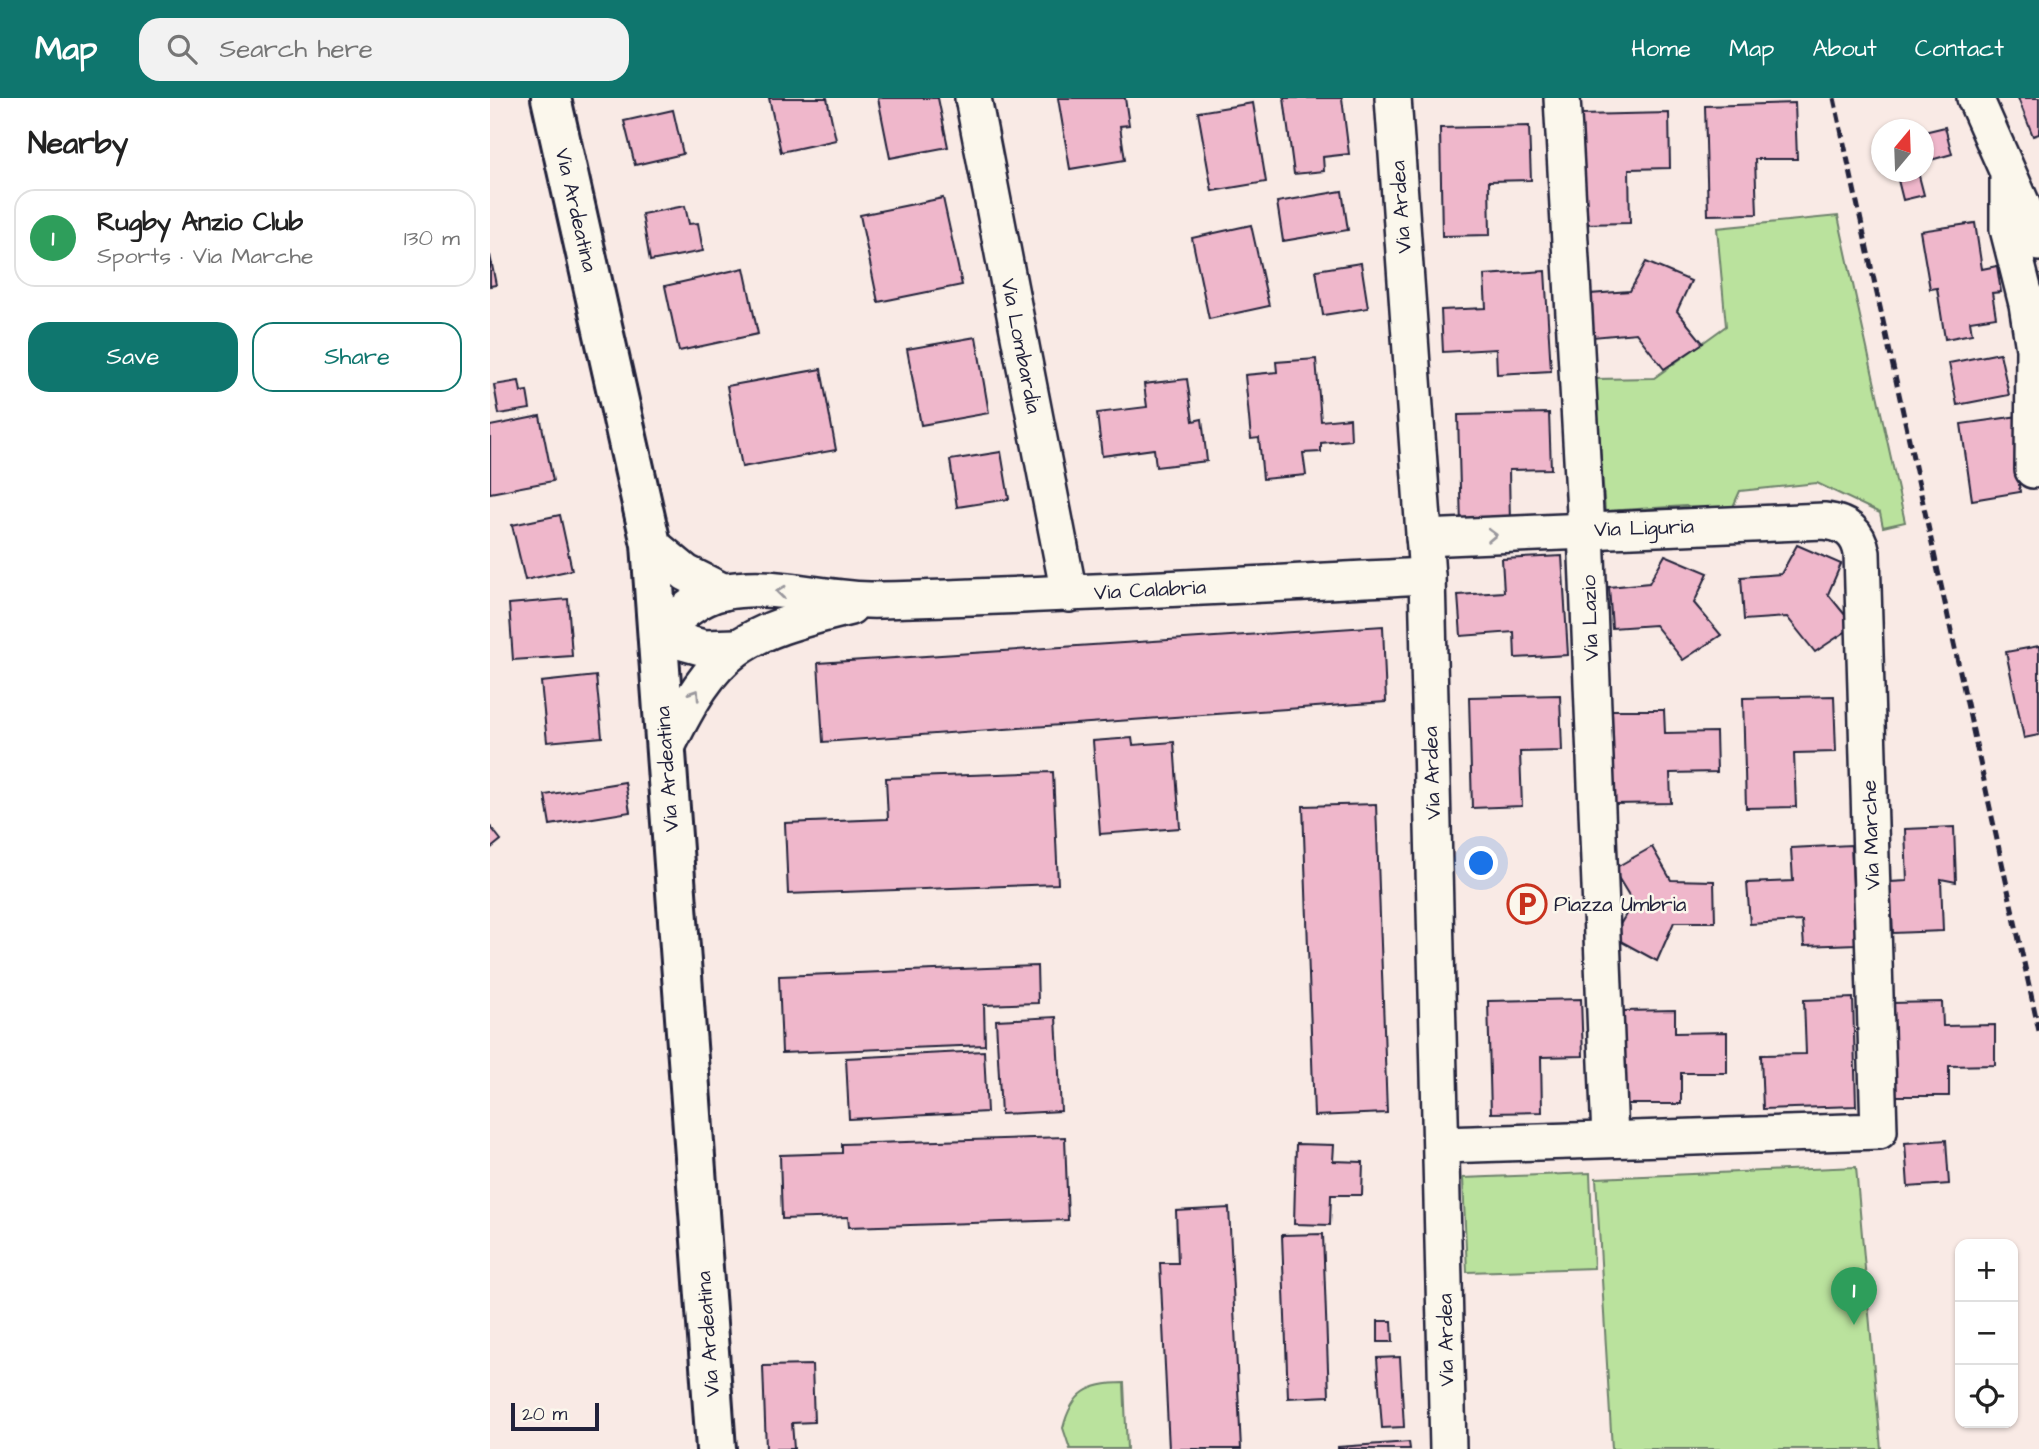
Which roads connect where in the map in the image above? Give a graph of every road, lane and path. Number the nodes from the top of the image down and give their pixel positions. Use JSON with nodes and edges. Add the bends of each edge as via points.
{"nodes":[{"id":1,"x":551,"y":98,"type":"edge"},
{"id":2,"x":972,"y":98,"type":"edge"},
{"id":3,"x":1393,"y":98,"type":"edge"},
{"id":4,"x":1562,"y":98,"type":"edge"},
{"id":5,"x":1975,"y":98,"type":"edge"},
{"id":6,"x":2008,"y":176,"type":"junction"},
{"id":7,"x":2039,"y":243,"type":"edge"},
{"id":8,"x":2033,"y":470,"type":"dead end"},
{"id":9,"x":1586,"y":531,"type":"junction"},
{"id":10,"x":1424,"y":538,"type":"junction"},
{"id":11,"x":1859,"y":539,"type":"joint"},
{"id":12,"x":651,"y":544,"type":"junction"},
{"id":13,"x":1426,"y":576,"type":"junction"},
{"id":14,"x":724,"y":592,"type":"junction"},
{"id":15,"x":1069,"y":594,"type":"junction"},
{"id":16,"x":873,"y":601,"type":"junction"},
{"id":17,"x":657,"y":635,"type":"junction"},
{"id":18,"x":736,"y":646,"type":"junction"},
{"id":19,"x":666,"y":749,"type":"junction"},
{"id":20,"x":1610,"y":1139,"type":"junction"},
{"id":21,"x":1443,"y":1145,"type":"junction"},
{"id":22,"x":716,"y":1449,"type":"edge"},
{"id":23,"x":1448,"y":1449,"type":"edge"}],
"edges":[{"from":1,"to":12,"type":"main road","name":"Via Ardeatina"},
{"from":2,"to":15,"type":"street","name":"Via Lombardia"},
{"from":3,"to":10,"type":"street","name":"Via Ardea"},
{"from":4,"to":9,"type":"street","name":"Via Lazio"},
{"from":5,"to":6,"type":"street"},
{"from":6,"to":7,"type":"street"},
{"from":6,"to":8,"type":"street","via":[[2008,229],[2034,349]]},
{"from":10,"to":9,"type":"street","name":"Via Liguria","one_way":true},
{"from":9,"to":11,"type":"street","name":"Via Liguria","via":[[1824,521],[1842,525]]},
{"from":9,"to":20,"type":"street","name":"Via Lazio"},
{"from":10,"to":13,"type":"street","name":"Via Ardea"},
{"from":11,"to":20,"type":"street","name":"Via Marche","via":[[1863,553],[1879,1131]]},
{"from":12,"to":14,"type":"street","via":[[686,573]]},
{"from":12,"to":17,"type":"main road","name":"Via Ardeatina"},
{"from":13,"to":15,"type":"street","name":"Via Calabria"},
{"from":13,"to":21,"type":"street","name":"Via Ardea"},
{"from":16,"to":14,"type":"street","name":"Via Calabria","one_way":true,"via":[[755,589]]},
{"from":14,"to":17,"type":"street","name":"Via Calabria","via":[[694,604]]},
{"from":15,"to":16,"type":"street","name":"Via Calabria"},
{"from":16,"to":18,"type":"street","name":"Via Calabria","via":[[777,626]]},
{"from":17,"to":18,"type":"street","name":"Via Calabria","via":[[704,648]]},
{"from":17,"to":19,"type":"main road","name":"Via Ardeatina"},
{"from":19,"to":18,"type":"street","name":"Via Calabria","one_way":true,"via":[[703,682]]},
{"from":19,"to":22,"type":"main road","name":"Via Ardeatina"},
{"from":20,"to":21,"type":"street"},
{"from":21,"to":23,"type":"street","name":"Via Ardea"}]}
